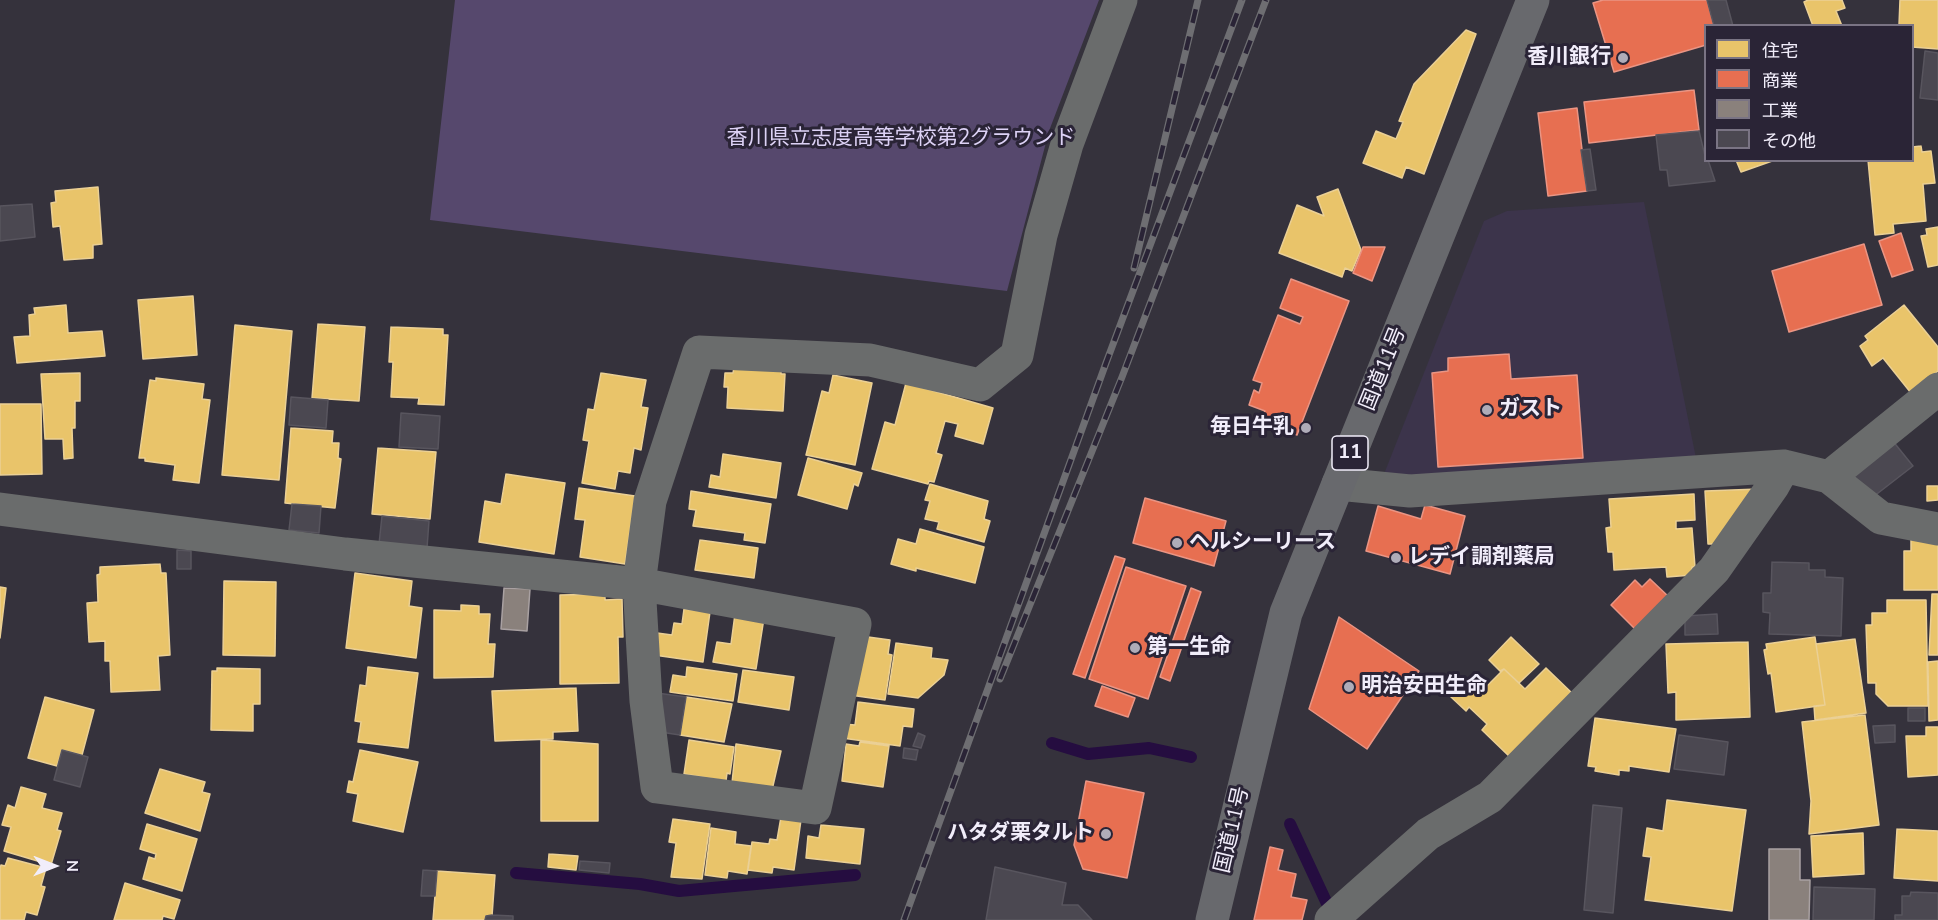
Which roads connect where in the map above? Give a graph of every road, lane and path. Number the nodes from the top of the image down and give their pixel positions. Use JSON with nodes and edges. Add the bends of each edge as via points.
{"nodes":[{"id":1,"x":1121,"y":0,"type":"edge"},
{"id":2,"x":1533,"y":0,"type":"edge"},
{"id":3,"x":1938,"y":389,"type":"edge"},
{"id":4,"x":1784,"y":466,"type":"junction"},
{"id":5,"x":1829,"y":477,"type":"junction"},
{"id":6,"x":1338,"y":484,"type":"junction"},
{"id":7,"x":0,"y":509,"type":"edge"},
{"id":8,"x":1938,"y":529,"type":"edge"},
{"id":9,"x":639,"y":584,"type":"junction"},
{"id":10,"x":1212,"y":920,"type":"edge"},
{"id":11,"x":1331,"y":920,"type":"edge"}],
"edges":[{"from":1,"to":9,"type":"street","via":[[1067,144],[1041,235],[1017,355],[980,385],[870,360],[699,352],[650,501]]},
{"from":2,"to":6,"type":"highway","name":"国道11号","number":"11"},
{"from":3,"to":5,"type":"street"},
{"from":4,"to":5,"type":"street"},
{"from":4,"to":6,"type":"street","via":[[1410,491]]},
{"from":4,"to":11,"type":"street","via":[[1714,570],[1515,772],[1490,797],[1428,834]]},
{"from":5,"to":8,"type":"street","via":[[1881,518]]},
{"from":6,"to":10,"type":"highway","name":"国道11号","number":"11","via":[[1286,613]]},
{"from":7,"to":9,"type":"street","via":[[345,554]]},
{"from":9,"to":9,"type":"street","via":[[646,701],[657,787],[815,808],[855,624]]}]}
